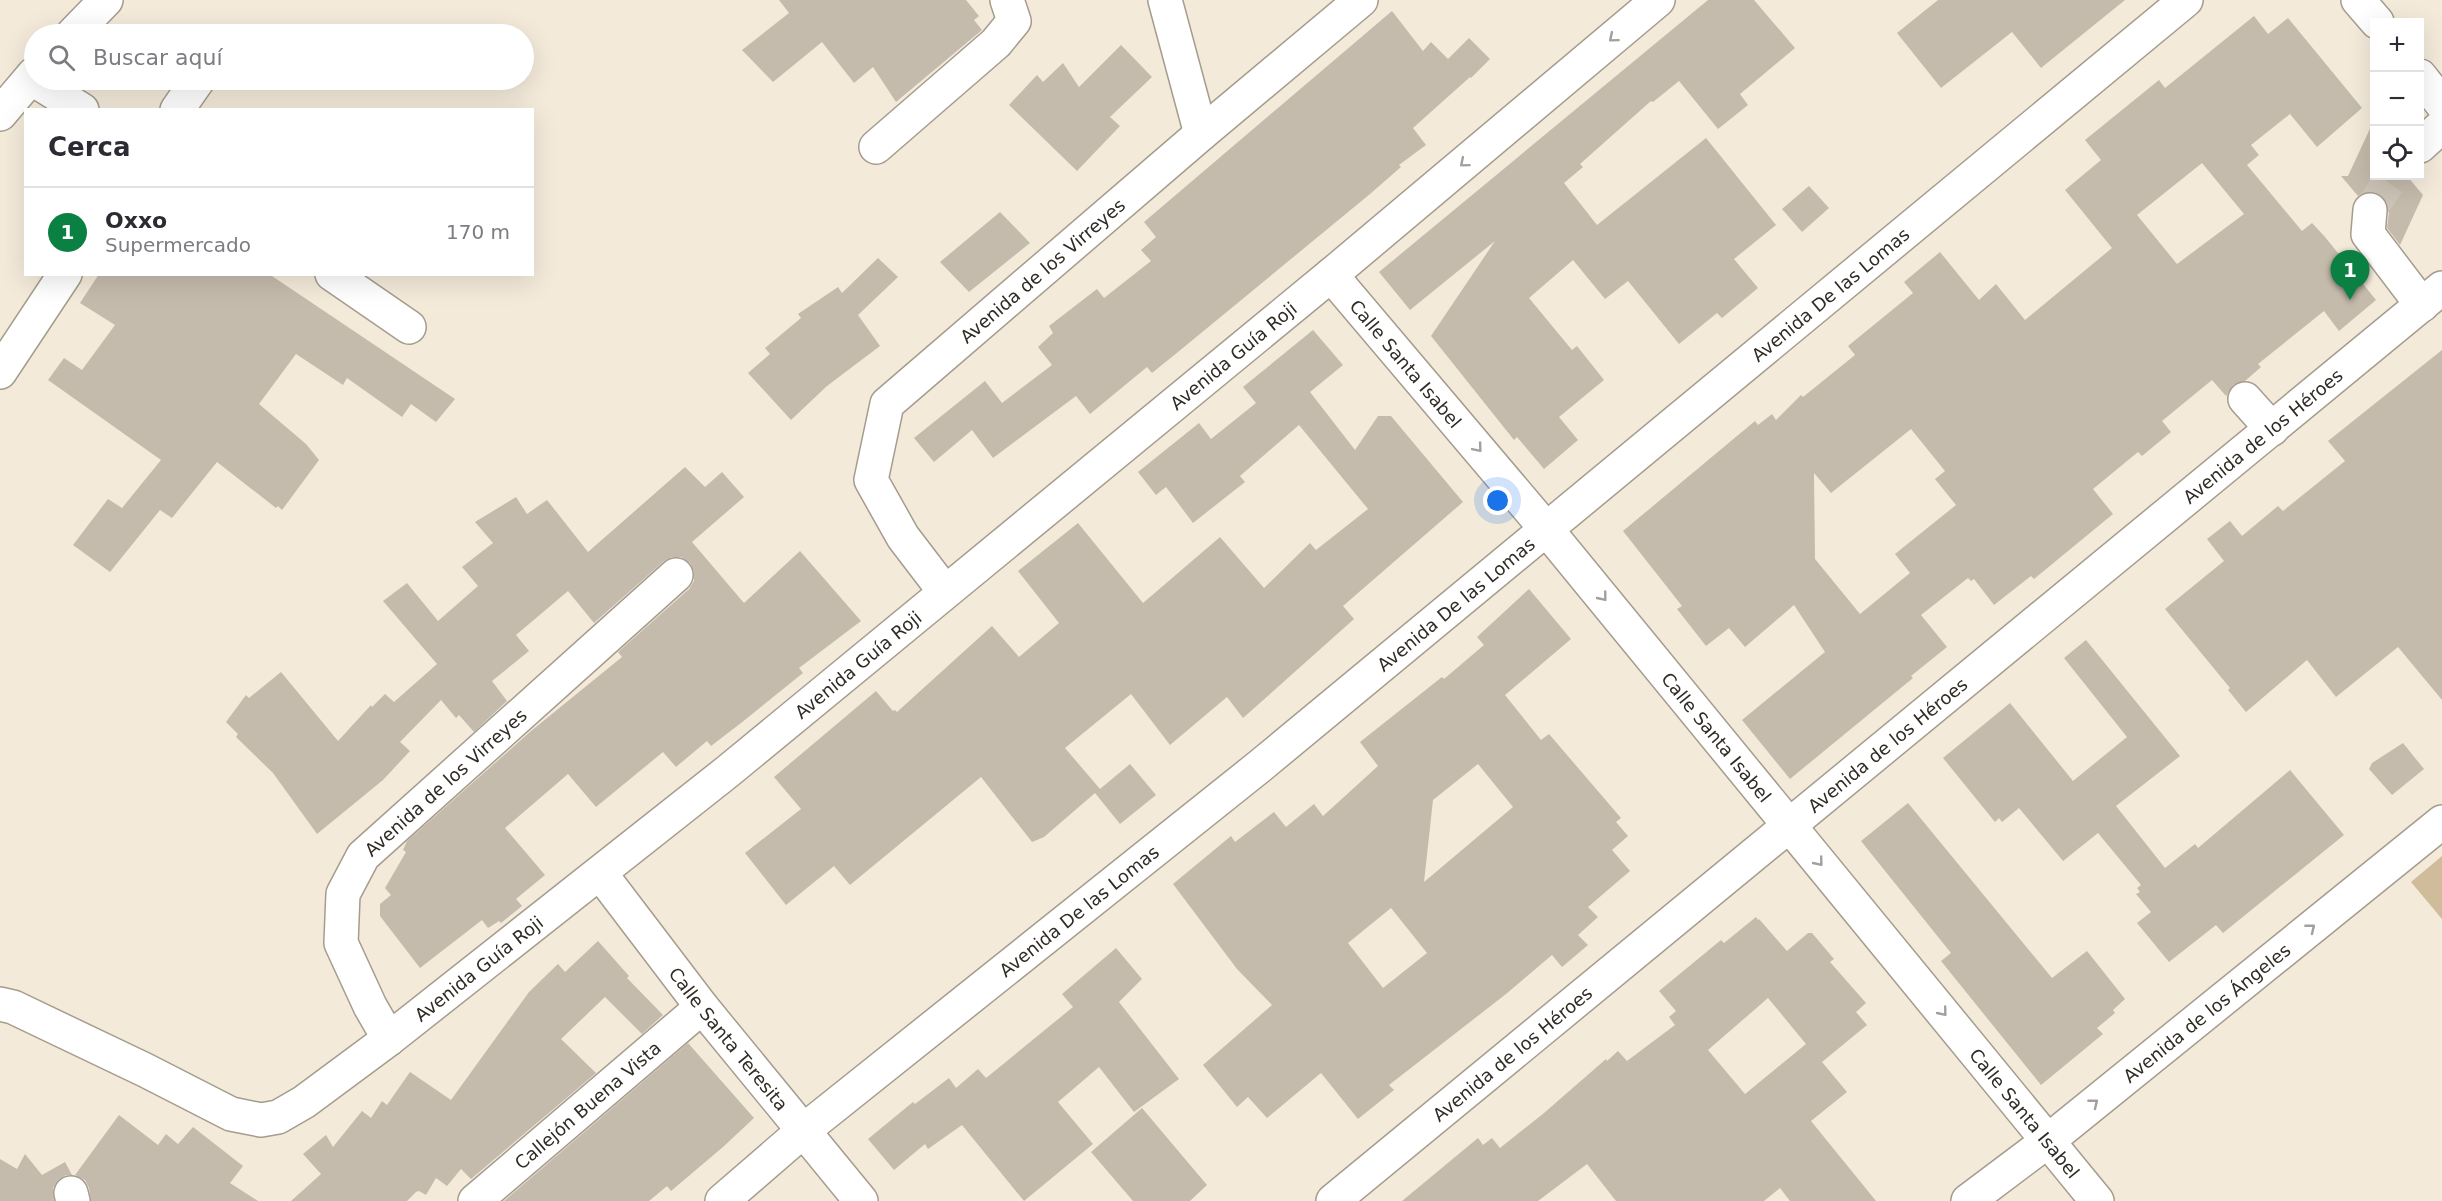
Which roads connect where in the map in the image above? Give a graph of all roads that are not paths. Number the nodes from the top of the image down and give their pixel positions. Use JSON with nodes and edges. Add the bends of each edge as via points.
{"nodes":[{"id":1,"x":106,"y":0,"type":"edge"},
{"id":2,"x":1007,"y":0,"type":"edge"},
{"id":3,"x":1165,"y":0,"type":"edge"},
{"id":4,"x":1361,"y":0,"type":"edge"},
{"id":5,"x":1658,"y":0,"type":"edge"},
{"id":6,"x":2186,"y":0,"type":"edge"},
{"id":7,"x":2358,"y":0,"type":"edge"},
{"id":8,"x":2373,"y":18,"type":"edge"},
{"id":9,"x":83,"y":24,"type":"edge"},
{"id":10,"x":2424,"y":81,"type":"edge"},
{"id":11,"x":24,"y":86,"type":"edge"},
{"id":12,"x":53,"y":90,"type":"edge"},
{"id":13,"x":191,"y":90,"type":"edge"},
{"id":14,"x":2442,"y":104,"type":"edge"},
{"id":15,"x":79,"y":108,"type":"edge"},
{"id":16,"x":178,"y":108,"type":"edge"},
{"id":17,"x":0,"y":114,"type":"edge"},
{"id":18,"x":2442,"y":126,"type":"edge"},
{"id":19,"x":1201,"y":134,"type":"junction"},
{"id":20,"x":2424,"y":142,"type":"edge"},
{"id":21,"x":876,"y":147,"type":"dead end"},
{"id":22,"x":2370,"y":210,"type":"tunnel mouth"},
{"id":23,"x":1331,"y":275,"type":"junction"},
{"id":24,"x":64,"y":276,"type":"edge"},
{"id":25,"x":335,"y":276,"type":"edge"},
{"id":26,"x":2432,"y":297,"type":"edge"},
{"id":27,"x":409,"y":327,"type":"dead end"},
{"id":28,"x":0,"y":372,"type":"edge"},
{"id":29,"x":2245,"y":399,"type":"dead end"},
{"id":30,"x":2272,"y":429,"type":"junction"},
{"id":31,"x":1547,"y":530,"type":"junction"},
{"id":32,"x":676,"y":575,"type":"dead end"},
{"id":33,"x":945,"y":592,"type":"junction"},
{"id":34,"x":2442,"y":822,"type":"edge"},
{"id":35,"x":1789,"y":825,"type":"junction"},
{"id":36,"x":600,"y":873,"type":"junction"},
{"id":37,"x":0,"y":1004,"type":"edge"},
{"id":38,"x":702,"y":1007,"type":"junction"},
{"id":39,"x":389,"y":1039,"type":"junction"},
{"id":40,"x":803,"y":1131,"type":"junction"},
{"id":41,"x":2049,"y":1140,"type":"junction"},
{"id":42,"x":474,"y":1201,"type":"edge"},
{"id":43,"x":722,"y":1201,"type":"edge"},
{"id":44,"x":861,"y":1201,"type":"edge"},
{"id":45,"x":1333,"y":1201,"type":"edge"},
{"id":46,"x":1968,"y":1201,"type":"edge"},
{"id":47,"x":2097,"y":1201,"type":"edge"}],
"edges":[{"from":1,"to":9,"type":"street"},
{"from":2,"to":21,"type":"street","via":[[1014,21],[996,43]]},
{"from":3,"to":19,"type":"street"},
{"from":4,"to":19,"type":"street","name":"Avenida de los Virreyes"},
{"from":5,"to":23,"type":"street","name":"Avenida Guía Roji","one_way":true},
{"from":6,"to":31,"type":"street","name":"Avenida De las Lomas"},
{"from":7,"to":8,"type":"street"},
{"from":10,"to":14,"type":"street"},
{"from":11,"to":17,"type":"street"},
{"from":12,"to":15,"type":"street"},
{"from":13,"to":16,"type":"street"},
{"from":18,"to":20,"type":"street"},
{"from":19,"to":33,"type":"street","name":"Avenida de los Virreyes","via":[[887,405],[871,480],[903,537]]},
{"from":22,"to":26,"type":"street","via":[[2368,234]]},
{"from":23,"to":31,"type":"street","name":"Calle Santa Isabel","one_way":true},
{"from":23,"to":33,"type":"street","name":"Avenida Guía Roji"},
{"from":24,"to":28,"type":"street"},
{"from":25,"to":27,"type":"street"},
{"from":26,"to":30,"type":"street","name":"Avenida de los Héroes"},
{"from":29,"to":30,"type":"street"},
{"from":30,"to":35,"type":"street","name":"Avenida de los Héroes"},
{"from":31,"to":35,"type":"street","name":"Calle Santa Isabel","one_way":true},
{"from":31,"to":40,"type":"street","name":"Avenida De las Lomas","via":[[1260,766]]},
{"from":32,"to":39,"type":"street","name":"Avenida de los Virreyes","via":[[363,856],[343,894],[341,943]]},
{"from":33,"to":36,"type":"street","name":"Avenida Guía Roji"},
{"from":41,"to":34,"type":"street","name":"Avenida de los Ángeles","one_way":true},
{"from":35,"to":41,"type":"street","name":"Calle Santa Isabel","one_way":true},
{"from":35,"to":45,"type":"street","name":"Avenida de los Héroes"},
{"from":36,"to":38,"type":"street","name":"Calle Santa Teresita"},
{"from":36,"to":39,"type":"street","name":"Avenida Guía Roji"},
{"from":37,"to":39,"type":"street","name":"Avenida Guía Roji","via":[[231,1114],[261,1120],[278,1117],[304,1102]]},
{"from":38,"to":40,"type":"street","name":"Calle Santa Teresita"},
{"from":38,"to":42,"type":"street","name":"Callejón Buena Vista"},
{"from":40,"to":43,"type":"street","name":"Avenida De las Lomas"},
{"from":40,"to":44,"type":"street","name":"Calle Santa Teresita"},
{"from":41,"to":46,"type":"street","name":"Avenida de los Ángeles"},
{"from":41,"to":47,"type":"street","name":"Calle Santa Isabel"}]}
